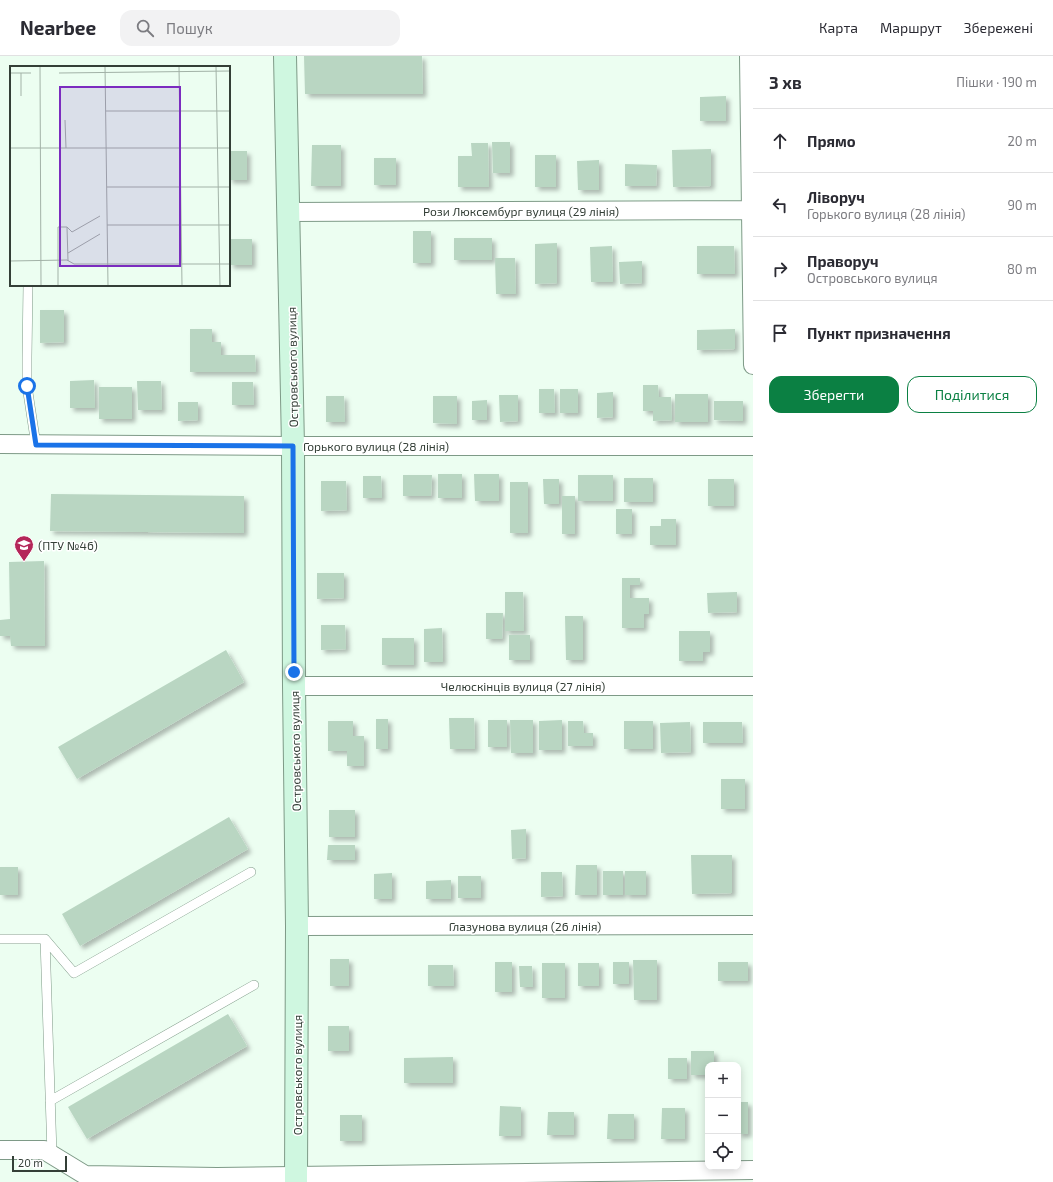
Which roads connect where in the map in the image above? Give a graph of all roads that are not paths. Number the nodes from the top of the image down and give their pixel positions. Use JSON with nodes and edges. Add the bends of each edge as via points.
{"nodes":[{"id":1,"x":285,"y":56,"type":"edge"},
{"id":2,"x":749,"y":56,"type":"edge"},
{"id":3,"x":752,"y":210,"type":"edge"},
{"id":4,"x":289,"y":212,"type":"junction"},
{"id":5,"x":28,"y":286,"type":"edge"},
{"id":6,"x":753,"y":365,"type":"edge"},
{"id":7,"x":0,"y":444,"type":"edge"},
{"id":8,"x":36,"y":445,"type":"junction"},
{"id":9,"x":293,"y":446,"type":"junction"},
{"id":10,"x":753,"y":446,"type":"edge"},
{"id":11,"x":294,"y":686,"type":"junction"},
{"id":12,"x":753,"y":686,"type":"edge"},
{"id":13,"x":251,"y":872,"type":"dead end"},
{"id":14,"x":753,"y":925,"type":"edge"},
{"id":15,"x":297,"y":926,"type":"junction"},
{"id":16,"x":0,"y":939,"type":"edge"},
{"id":17,"x":45,"y":939,"type":"junction"},
{"id":18,"x":254,"y":985,"type":"dead end"},
{"id":19,"x":50,"y":1101,"type":"junction"},
{"id":20,"x":0,"y":1150,"type":"edge"},
{"id":21,"x":52,"y":1154,"type":"junction"},
{"id":22,"x":753,"y":1170,"type":"edge"},
{"id":23,"x":296,"y":1179,"type":"edge"}],
"edges":[{"from":1,"to":4,"type":"street","name":"Островського вулиця"},
{"from":2,"to":3,"type":"street"},
{"from":3,"to":4,"type":"street","name":"Рози Люксембург вулиця (29 лiнiя)"},
{"from":3,"to":6,"type":"street"},
{"from":4,"to":9,"type":"street","name":"Островського вулиця"},
{"from":5,"to":8,"type":"lane","via":[[27,386]]},
{"from":7,"to":8,"type":"street","name":"Горького вулиця (28 лiнiя)"},
{"from":8,"to":9,"type":"street","name":"Горького вулиця (28 лiнiя)"},
{"from":9,"to":10,"type":"street","name":"Горького вулиця (28 лiнiя)"},
{"from":9,"to":11,"type":"street","name":"Островського вулиця"},
{"from":11,"to":12,"type":"street","name":"Челюскінців вулиця (27 лiнiя)"},
{"from":11,"to":15,"type":"street","name":"Островського вулиця"},
{"from":13,"to":17,"type":"lane","via":[[74,973]]},
{"from":14,"to":15,"type":"street","name":"Глазунова вулиця (26 лiнiя)"},
{"from":15,"to":23,"type":"street","name":"Островського вулиця"},
{"from":16,"to":17,"type":"lane"},
{"from":17,"to":19,"type":"lane"},
{"from":18,"to":19,"type":"lane"},
{"from":19,"to":21,"type":"lane"},
{"from":20,"to":21,"type":"street","via":[[44,1150]]},
{"from":21,"to":23,"type":"street","via":[[85,1175]]},
{"from":22,"to":23,"type":"street"}]}
